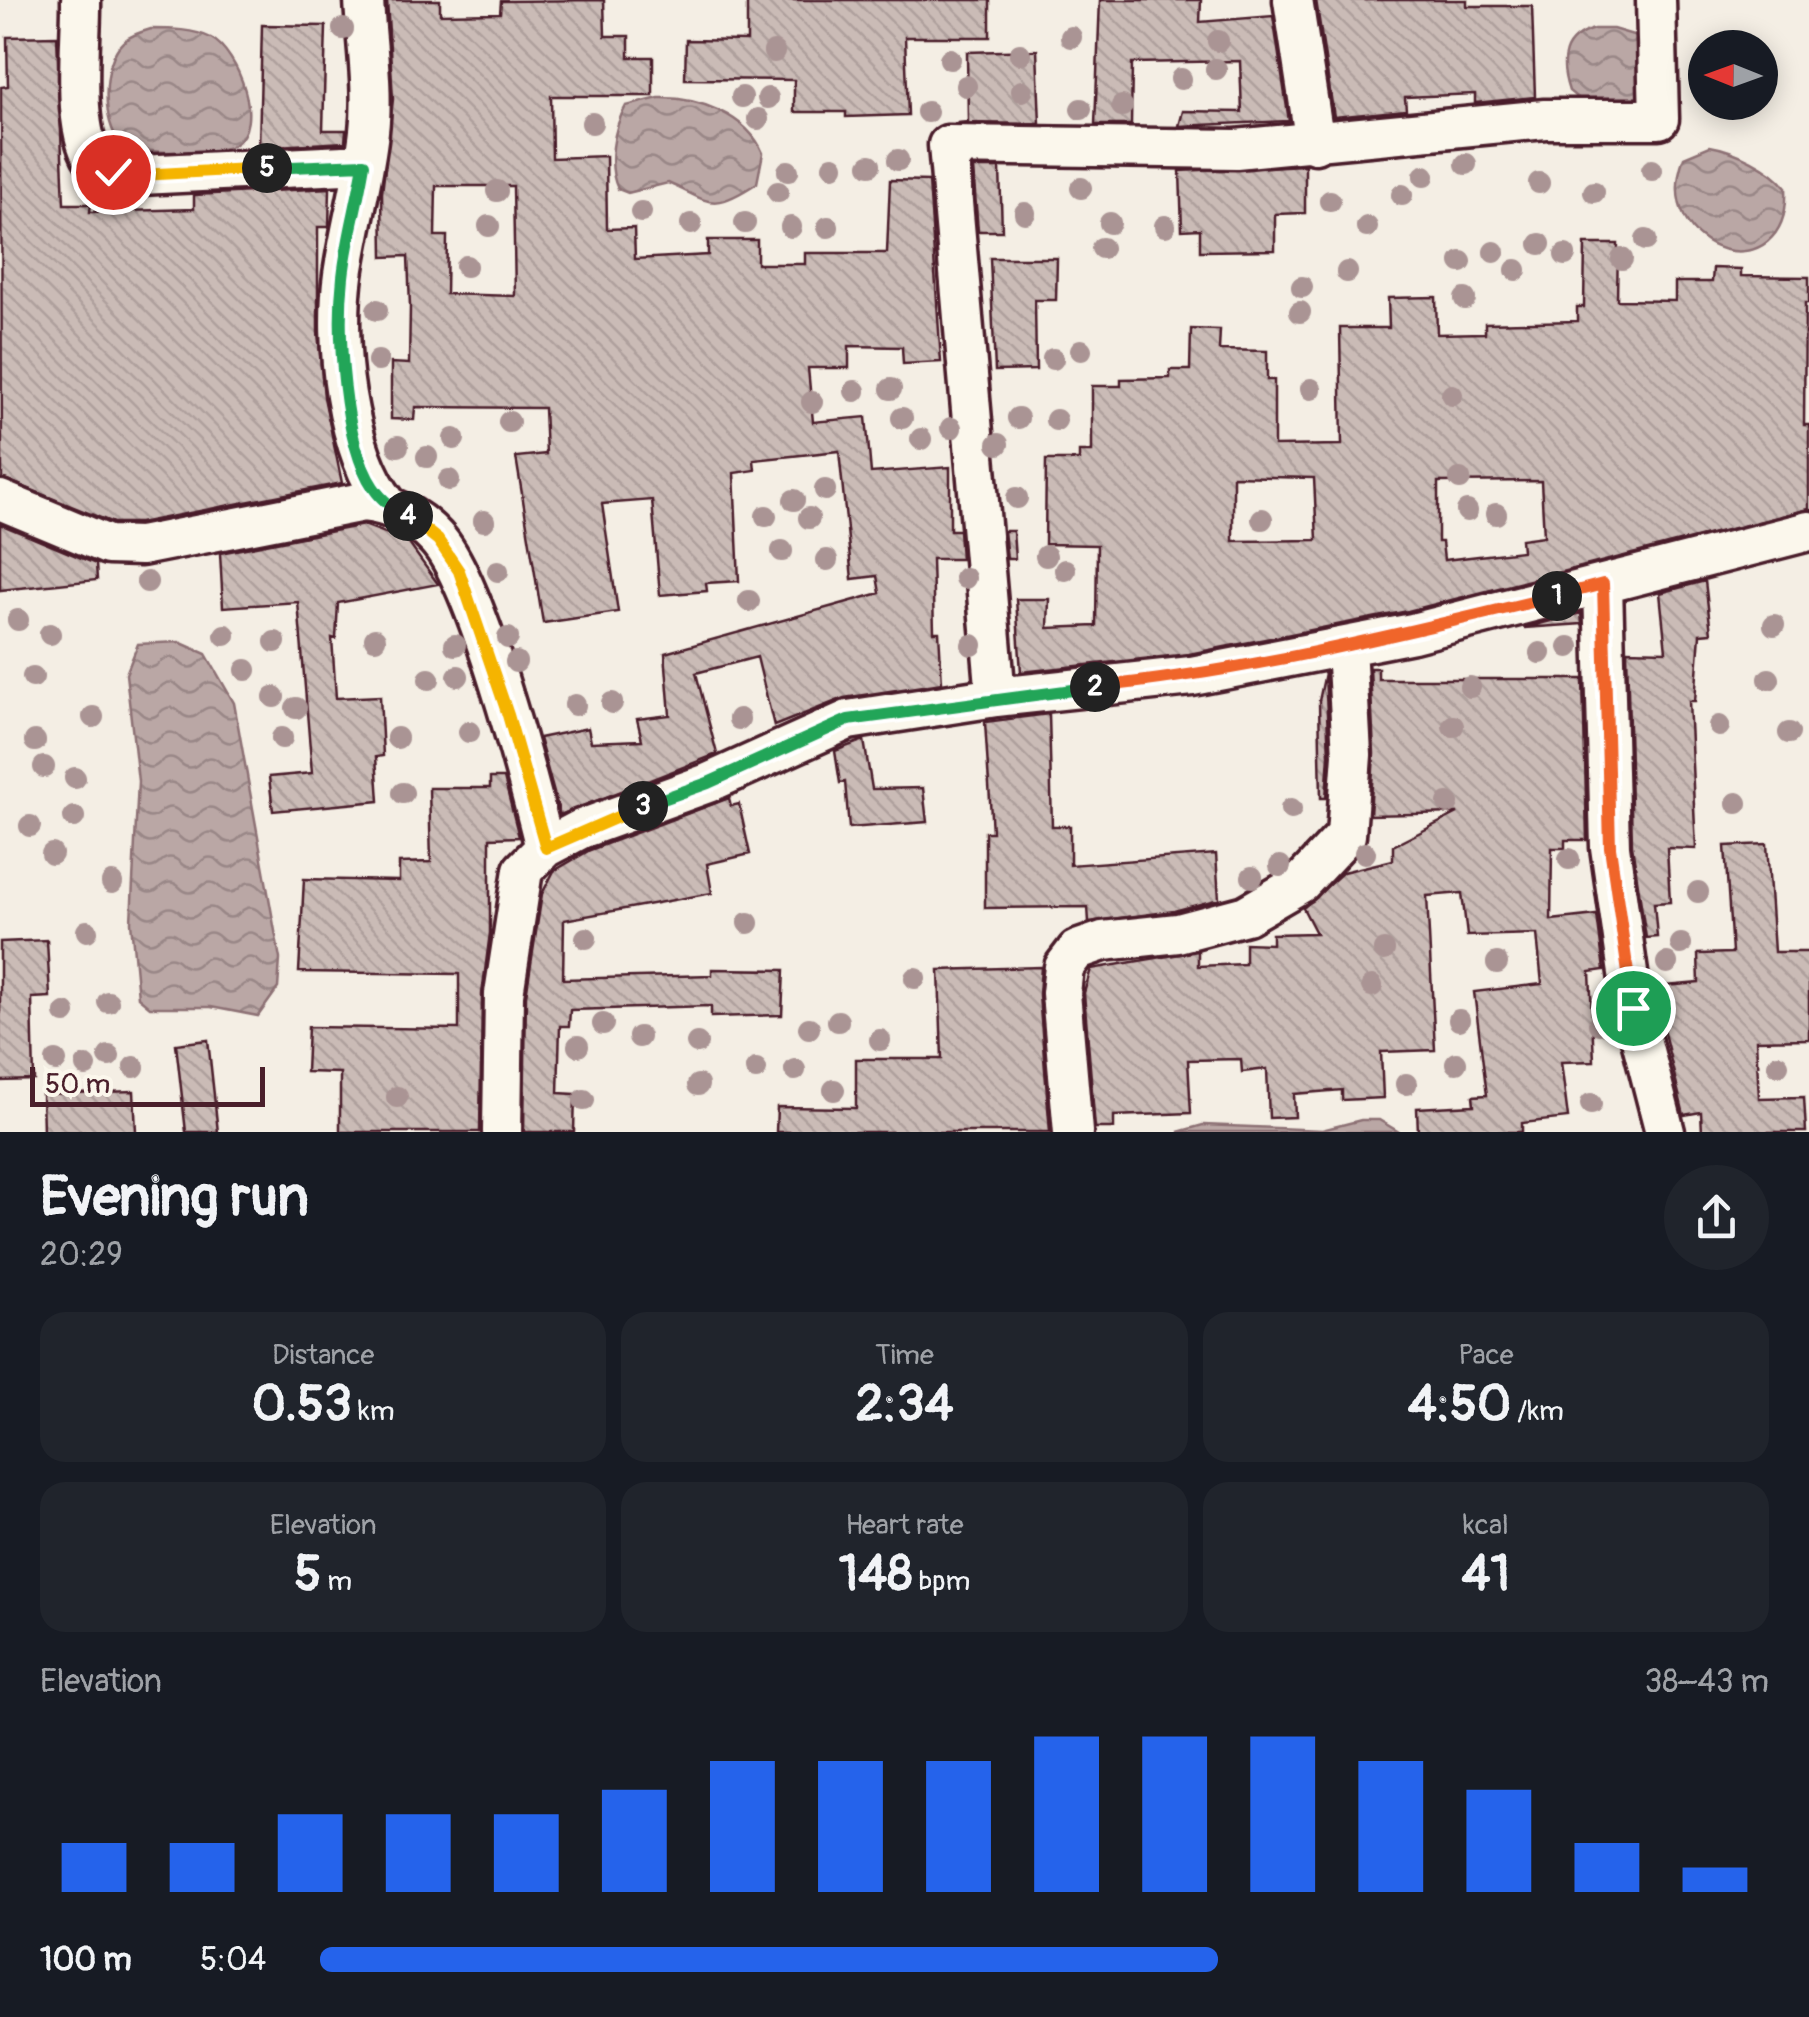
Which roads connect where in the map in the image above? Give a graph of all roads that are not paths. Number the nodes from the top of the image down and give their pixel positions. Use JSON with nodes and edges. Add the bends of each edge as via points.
{"nodes":[{"id":1,"x":81,"y":0,"type":"edge"},
{"id":2,"x":364,"y":0,"type":"edge"},
{"id":3,"x":1293,"y":0,"type":"edge"},
{"id":4,"x":1656,"y":0,"type":"edge"},
{"id":5,"x":1315,"y":144,"type":"junction"},
{"id":6,"x":364,"y":164,"type":"junction"},
{"id":7,"x":0,"y":500,"type":"edge"},
{"id":8,"x":387,"y":504,"type":"junction"},
{"id":9,"x":1809,"y":530,"type":"edge"},
{"id":10,"x":1603,"y":584,"type":"junction"},
{"id":11,"x":1346,"y":646,"type":"junction"},
{"id":12,"x":996,"y":697,"type":"junction"},
{"id":13,"x":546,"y":848,"type":"junction"},
{"id":14,"x":502,"y":1132,"type":"edge"},
{"id":15,"x":1073,"y":1132,"type":"edge"},
{"id":16,"x":1665,"y":1132,"type":"edge"}],
"edges":[{"from":1,"to":6,"type":"street","via":[[81,106],[96,163],[140,175]]},
{"from":2,"to":6,"type":"street","via":[[370,127]]},
{"from":3,"to":5,"type":"street"},
{"from":4,"to":5,"type":"street","via":[[1659,119],[1545,119]]},
{"from":5,"to":12,"type":"street","via":[[1236,150],[948,145]]},
{"from":6,"to":8,"type":"street","via":[[342,281],[346,381],[359,455]]},
{"from":7,"to":8,"type":"street","via":[[108,545],[141,546],[363,502]]},
{"from":8,"to":13,"type":"street","via":[[438,540],[459,571]]},
{"from":9,"to":10,"type":"street"},
{"from":10,"to":11,"type":"street"},
{"from":10,"to":16,"type":"street","via":[[1610,847],[1633,1008]]},
{"from":11,"to":12,"type":"street","via":[[1192,676]]},
{"from":11,"to":15,"type":"street","via":[[1352,755],[1346,834],[1302,883],[1246,916],[1078,950],[1064,967],[1060,994]]},
{"from":12,"to":13,"type":"street","via":[[848,720]]},
{"from":13,"to":14,"type":"street","via":[[523,870],[510,940]]}]}
